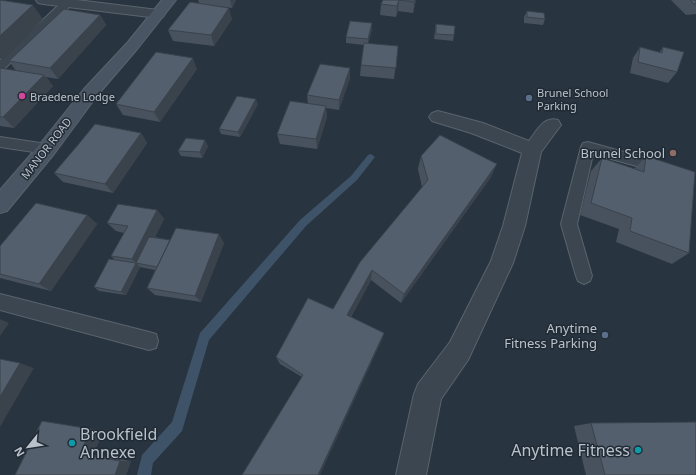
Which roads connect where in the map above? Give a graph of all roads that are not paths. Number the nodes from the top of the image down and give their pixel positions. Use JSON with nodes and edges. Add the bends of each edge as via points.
{"nodes":[{"id":1,"x":43,"y":0,"type":"edge"},
{"id":2,"x":67,"y":3,"type":"junction"},
{"id":3,"x":163,"y":7,"type":"edge"},
{"id":4,"x":0,"y":66,"type":"edge"},
{"id":5,"x":438,"y":117,"type":"dead end"},
{"id":6,"x":552,"y":125,"type":"dead end"},
{"id":7,"x":0,"y":142,"type":"edge"},
{"id":8,"x":47,"y":149,"type":"junction"},
{"id":9,"x":532,"y":150,"type":"junction"},
{"id":10,"x":667,"y":170,"type":"edge"},
{"id":11,"x":0,"y":205,"type":"edge"},
{"id":12,"x":584,"y":276,"type":"dead end"},
{"id":13,"x":0,"y":302,"type":"edge"},
{"id":14,"x":148,"y":341,"type":"dead end"},
{"id":15,"x":411,"y":475,"type":"edge"}],
"edges":[{"from":1,"to":2,"type":"street"},
{"from":2,"to":3,"type":"street"},
{"from":2,"to":4,"type":"lane"},
{"from":3,"to":8,"type":"main road","name":"MANOR ROAD","via":[[90,93]]},
{"from":5,"to":9,"type":"street","via":[[477,128]]},
{"from":6,"to":9,"type":"street"},
{"from":7,"to":8,"type":"lane"},
{"from":8,"to":11,"type":"main road","name":"MANOR ROAD"},
{"from":9,"to":15,"type":"street","via":[[514,226],[502,263],[459,351],[428,394]]},
{"from":10,"to":12,"type":"lane","via":[[588,147],[569,224]]},
{"from":13,"to":14,"type":"lane"}]}
